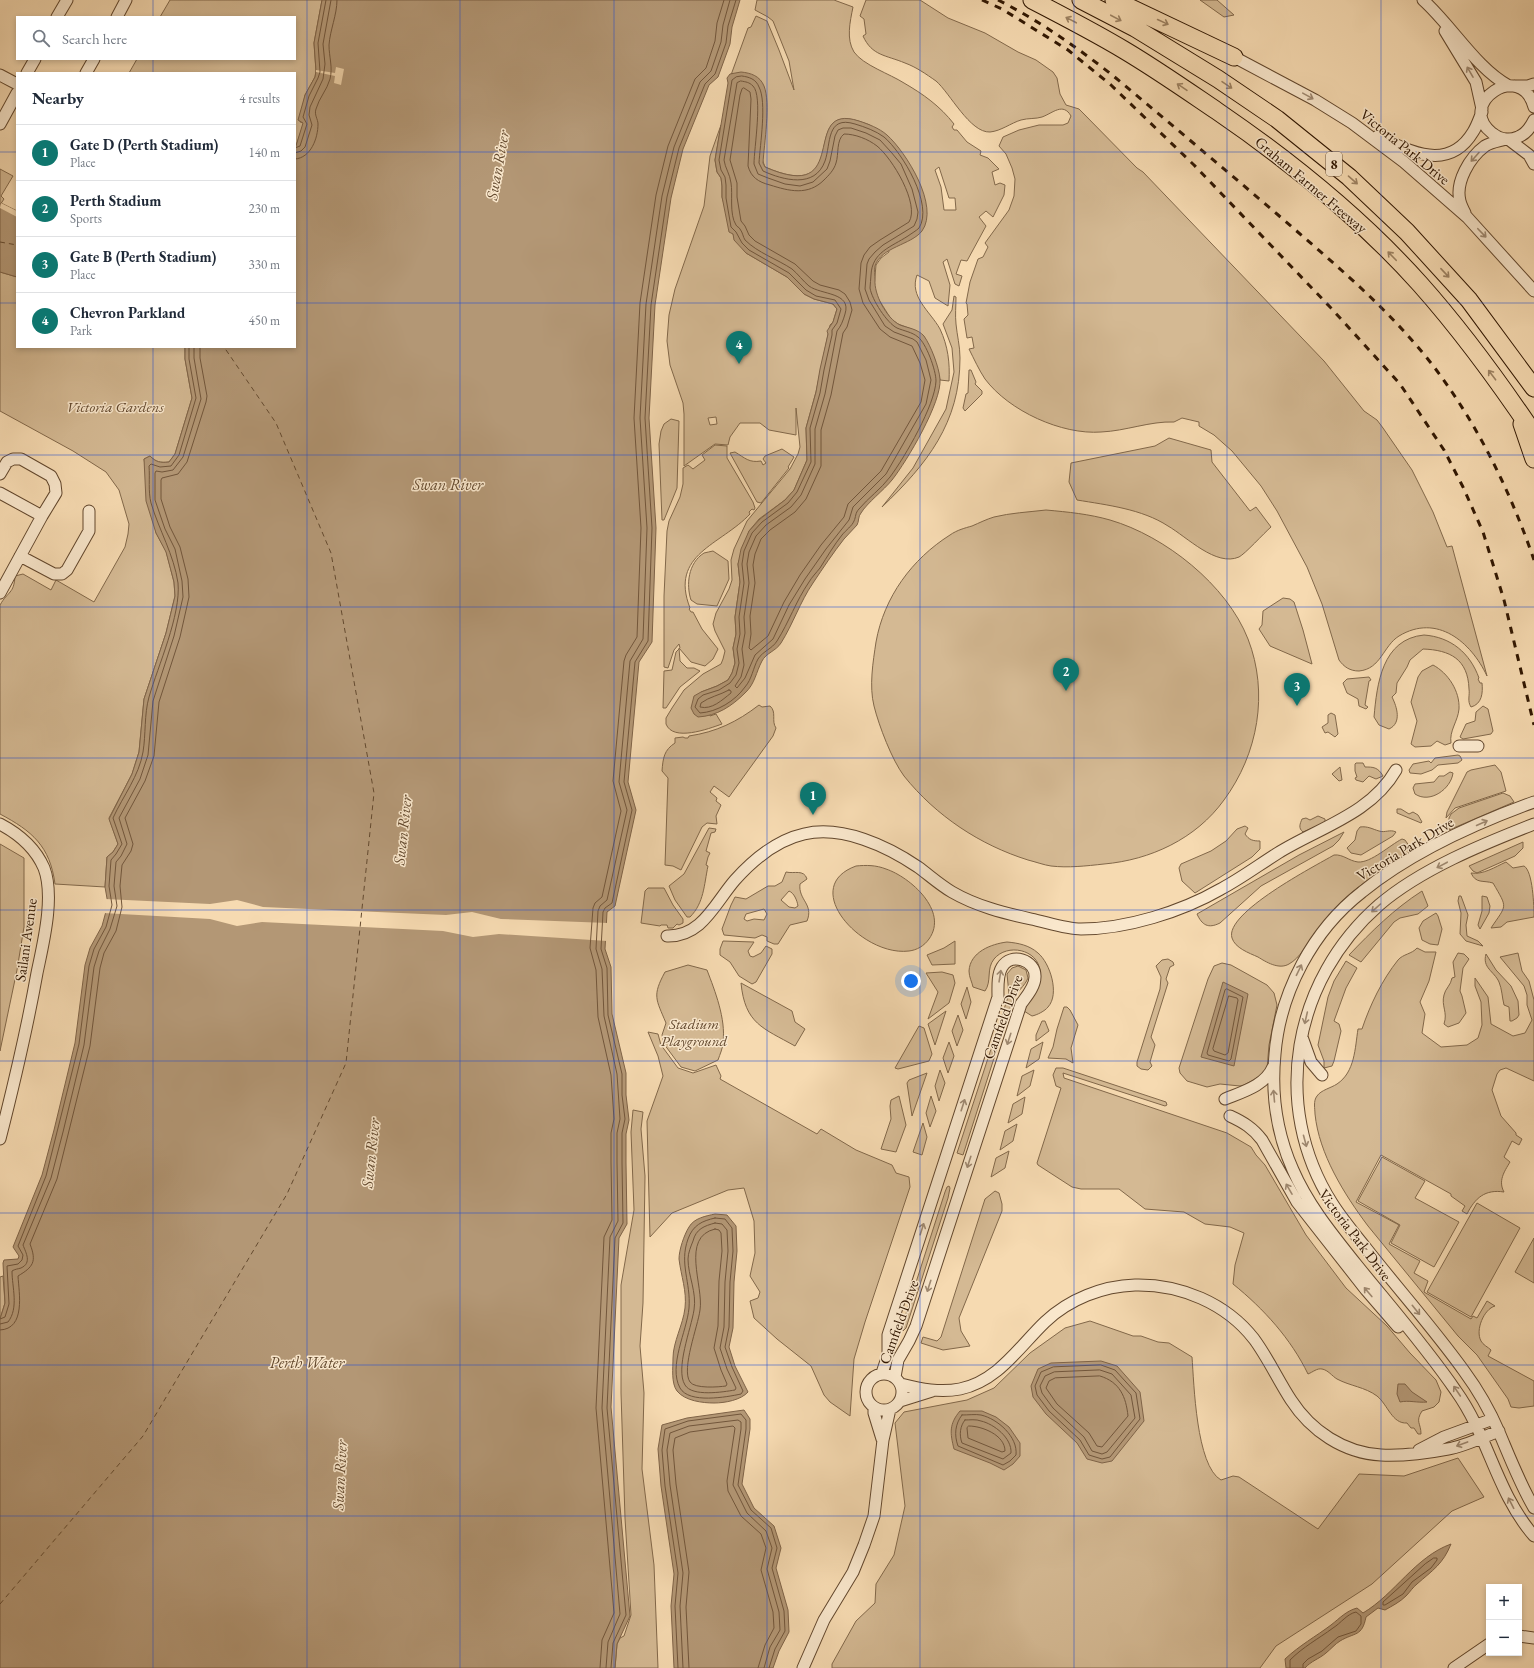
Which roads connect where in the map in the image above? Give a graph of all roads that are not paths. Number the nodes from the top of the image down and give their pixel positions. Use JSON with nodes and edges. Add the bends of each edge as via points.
{"nodes":[{"id":1,"x":67,"y":0,"type":"edge"},
{"id":2,"x":126,"y":0,"type":"edge"},
{"id":3,"x":1032,"y":0,"type":"edge"},
{"id":4,"x":1081,"y":0,"type":"edge"},
{"id":5,"x":1114,"y":0,"type":"edge"},
{"id":6,"x":1425,"y":2,"type":"edge"},
{"id":7,"x":58,"y":16,"type":"edge"},
{"id":8,"x":118,"y":16,"type":"edge"},
{"id":9,"x":1234,"y":57,"type":"joint"},
{"id":10,"x":34,"y":60,"type":"edge"},
{"id":11,"x":93,"y":60,"type":"edge"},
{"id":12,"x":28,"y":72,"type":"edge"},
{"id":13,"x":87,"y":72,"type":"edge"},
{"id":14,"x":0,"y":75,"type":"edge"},
{"id":15,"x":16,"y":83,"type":"edge"},
{"id":16,"x":1534,"y":84,"type":"edge"},
{"id":17,"x":1511,"y":86,"type":"junction"},
{"id":18,"x":16,"y":94,"type":"edge"},
{"id":19,"x":1534,"y":108,"type":"edge"},
{"id":20,"x":1482,"y":110,"type":"junction"},
{"id":21,"x":1534,"y":120,"type":"edge"},
{"id":22,"x":1352,"y":123,"type":"junction"},
{"id":23,"x":0,"y":124,"type":"edge"},
{"id":24,"x":1507,"y":139,"type":"junction"},
{"id":25,"x":1534,"y":164,"type":"edge"},
{"id":26,"x":1467,"y":217,"type":"junction"},
{"id":27,"x":1534,"y":291,"type":"edge"},
{"id":28,"x":1534,"y":388,"type":"edge"},
{"id":29,"x":1516,"y":406,"type":"junction"},
{"id":30,"x":1534,"y":434,"type":"edge"},
{"id":31,"x":1534,"y":459,"type":"edge"},
{"id":32,"x":0,"y":474,"type":"edge"},
{"id":33,"x":0,"y":492,"type":"edge"},
{"id":34,"x":89,"y":511,"type":"dead end"},
{"id":35,"x":42,"y":516,"type":"junction"},
{"id":36,"x":20,"y":556,"type":"junction"},
{"id":37,"x":1,"y":587,"type":"edge"},
{"id":38,"x":1459,"y":746,"type":"dead end"},
{"id":39,"x":1478,"y":746,"type":"dead end"},
{"id":40,"x":1396,"y":770,"type":"dead end"},
{"id":41,"x":1534,"y":802,"type":"edge"},
{"id":42,"x":0,"y":824,"type":"edge"},
{"id":43,"x":1534,"y":824,"type":"edge"},
{"id":44,"x":667,"y":936,"type":"dead end"},
{"id":45,"x":1301,"y":1036,"type":"junction"},
{"id":46,"x":1274,"y":1065,"type":"junction"},
{"id":47,"x":1322,"y":1075,"type":"dead end"},
{"id":48,"x":1225,"y":1099,"type":"dead end"},
{"id":49,"x":1230,"y":1116,"type":"dead end"},
{"id":50,"x":0,"y":1139,"type":"edge"},
{"id":51,"x":1434,"y":1360,"type":"junction"},
{"id":52,"x":882,"y":1373,"type":"junction"},
{"id":53,"x":898,"y":1381,"type":"junction"},
{"id":54,"x":934,"y":1390,"type":"junction"},
{"id":55,"x":900,"y":1401,"type":"junction"},
{"id":56,"x":874,"y":1407,"type":"junction"},
{"id":57,"x":890,"y":1409,"type":"junction"},
{"id":58,"x":1493,"y":1419,"type":"junction"},
{"id":59,"x":1477,"y":1424,"type":"junction"},
{"id":60,"x":1499,"y":1431,"type":"junction"},
{"id":61,"x":1482,"y":1437,"type":"junction"},
{"id":62,"x":883,"y":1440,"type":"junction"},
{"id":63,"x":1413,"y":1453,"type":"junction"},
{"id":64,"x":1534,"y":1508,"type":"edge"},
{"id":65,"x":1534,"y":1536,"type":"edge"},
{"id":66,"x":1522,"y":1636,"type":"edge"},
{"id":67,"x":1534,"y":1638,"type":"edge"},
{"id":68,"x":1486,"y":1647,"type":"edge"},
{"id":69,"x":1469,"y":1663,"type":"edge"},
{"id":70,"x":803,"y":1668,"type":"edge"},
{"id":71,"x":1454,"y":1668,"type":"edge"}],
"edges":[{"from":1,"to":7,"type":"street"},
{"from":2,"to":8,"type":"street"},
{"from":29,"to":3,"type":"highway","name":"Graham Farmer Freeway","number":"8","one_way":true,"via":[[1420,284],[1370,233],[1300,172],[1253,136],[1149,65]]},
{"from":4,"to":28,"type":"highway","name":"Graham Farmer Freeway","number":"8","one_way":true,"via":[[1135,28],[1223,82],[1277,119],[1349,177],[1387,211],[1469,300]]},
{"from":5,"to":9,"type":"highway","one_way":true},
{"from":6,"to":17,"type":"street","via":[[1485,67],[1501,82]]},
{"from":20,"to":6,"type":"street","one_way":true,"via":[[1476,82]]},
{"from":9,"to":22,"type":"street","name":"Victoria Park Drive","one_way":true,"via":[[1315,100]]},
{"from":10,"to":12,"type":"street"},
{"from":11,"to":13,"type":"street"},
{"from":14,"to":15,"type":"street"},
{"from":16,"to":17,"type":"street"},
{"from":17,"to":19,"type":"street","via":[[1528,94]]},
{"from":17,"to":20,"type":"street","via":[[1502,87],[1488,95]]},
{"from":18,"to":23,"type":"street"},
{"from":20,"to":22,"type":"street","via":[[1473,132],[1464,143],[1445,155],[1411,152]]},
{"from":20,"to":24,"type":"street","via":[[1486,127],[1498,137]]},
{"from":21,"to":24,"type":"street","via":[[1525,134]]},
{"from":22,"to":26,"type":"street","name":"Victoria Park Drive","via":[[1404,162]]},
{"from":24,"to":25,"type":"street","via":[[1529,155]]},
{"from":24,"to":26,"type":"street","one_way":true,"via":[[1486,145],[1465,172],[1459,190],[1460,202]]},
{"from":26,"to":27,"type":"street","name":"Victoria Park Drive","one_way":true},
{"from":29,"to":30,"type":"highway","name":"Graham Farmer Freeway","number":"8"},
{"from":29,"to":31,"type":"highway"},
{"from":32,"to":35,"type":"street","via":[[7,462],[13,459],[21,460],[51,476],[56,493]]},
{"from":33,"to":35,"type":"street"},
{"from":34,"to":36,"type":"street","via":[[89,531],[67,570],[62,574],[54,574]]},
{"from":35,"to":36,"type":"street"},
{"from":36,"to":37,"type":"street"},
{"from":38,"to":39,"type":"street"},
{"from":40,"to":44,"type":"street","via":[[1380,792],[1327,828],[1294,843],[1194,903],[1129,925],[1079,929],[993,909],[952,892],[916,866],[888,851],[858,838],[832,832],[804,834],[778,844],[752,862],[695,929],[678,936]]},
{"from":46,"to":41,"type":"street","name":"Victoria Park Drive","one_way":true,"via":[[1278,1032],[1293,983],[1320,936],[1342,910],[1360,893],[1411,859],[1455,836]]},
{"from":42,"to":50,"type":"street","name":"Sailani Avenue","via":[[28,843],[38,856],[44,870],[48,898],[17,1074]]},
{"from":43,"to":45,"type":"street","name":"Victoria Park Drive","one_way":true,"via":[[1464,853],[1421,877],[1381,904],[1362,921],[1331,961],[1314,994]]},
{"from":45,"to":47,"type":"street","via":[[1311,1062]]},
{"from":45,"to":58,"type":"street","name":"Victoria Park Drive","one_way":true,"via":[[1297,1100],[1314,1169],[1331,1202],[1465,1372]]},
{"from":46,"to":48,"type":"street","via":[[1262,1082]]},
{"from":51,"to":46,"type":"street","name":"Victoria Park Drive","one_way":true,"via":[[1328,1228],[1292,1170],[1281,1135],[1274,1098]]},
{"from":51,"to":49,"type":"street","one_way":true,"via":[[1401,1330],[1371,1296],[1297,1202],[1262,1140],[1248,1125]]},
{"from":59,"to":51,"type":"street","name":"Victoria Park Drive","one_way":true},
{"from":52,"to":53,"type":"street","via":[[891,1374]]},
{"from":52,"to":53,"type":"street","name":"Camfield Drive","one_way":true,"via":[[888,1355],[888,1335],[998,997],[1000,972],[1007,962],[1019,959],[1031,965],[1034,970],[1034,983],[1021,1004],[916,1326],[898,1360]]},
{"from":52,"to":56,"type":"street","via":[[871,1378],[866,1388],[867,1399]]},
{"from":53,"to":54,"type":"street"},
{"from":53,"to":55,"type":"street","via":[[902,1396]]},
{"from":54,"to":55,"type":"street"},
{"from":54,"to":63,"type":"street","via":[[962,1388],[989,1377],[1052,1316],[1063,1307],[1088,1295],[1124,1286],[1170,1288],[1202,1298],[1243,1327],[1261,1350],[1302,1416],[1328,1438],[1371,1454]]},
{"from":55,"to":57,"type":"street"},
{"from":56,"to":57,"type":"street","via":[[879,1410]]},
{"from":56,"to":62,"type":"street"},
{"from":57,"to":62,"type":"street"},
{"from":58,"to":59,"type":"street"},
{"from":58,"to":60,"type":"street","name":"Victoria Park Drive"},
{"from":59,"to":61,"type":"street","name":"Victoria Park Drive"},
{"from":59,"to":63,"type":"street","via":[[1444,1436]]},
{"from":60,"to":61,"type":"street"},
{"from":60,"to":64,"type":"street","name":"Victoria Park Drive","via":[[1523,1490]]},
{"from":61,"to":63,"type":"street","one_way":true,"via":[[1450,1449]]},
{"from":65,"to":61,"type":"street","name":"Victoria Park Drive","one_way":true,"via":[[1514,1510]]},
{"from":62,"to":70,"type":"street","via":[[874,1516],[864,1545],[853,1572],[821,1627]]},
{"from":66,"to":67,"type":"street"},
{"from":68,"to":69,"type":"street"},
{"from":69,"to":71,"type":"street"}]}
